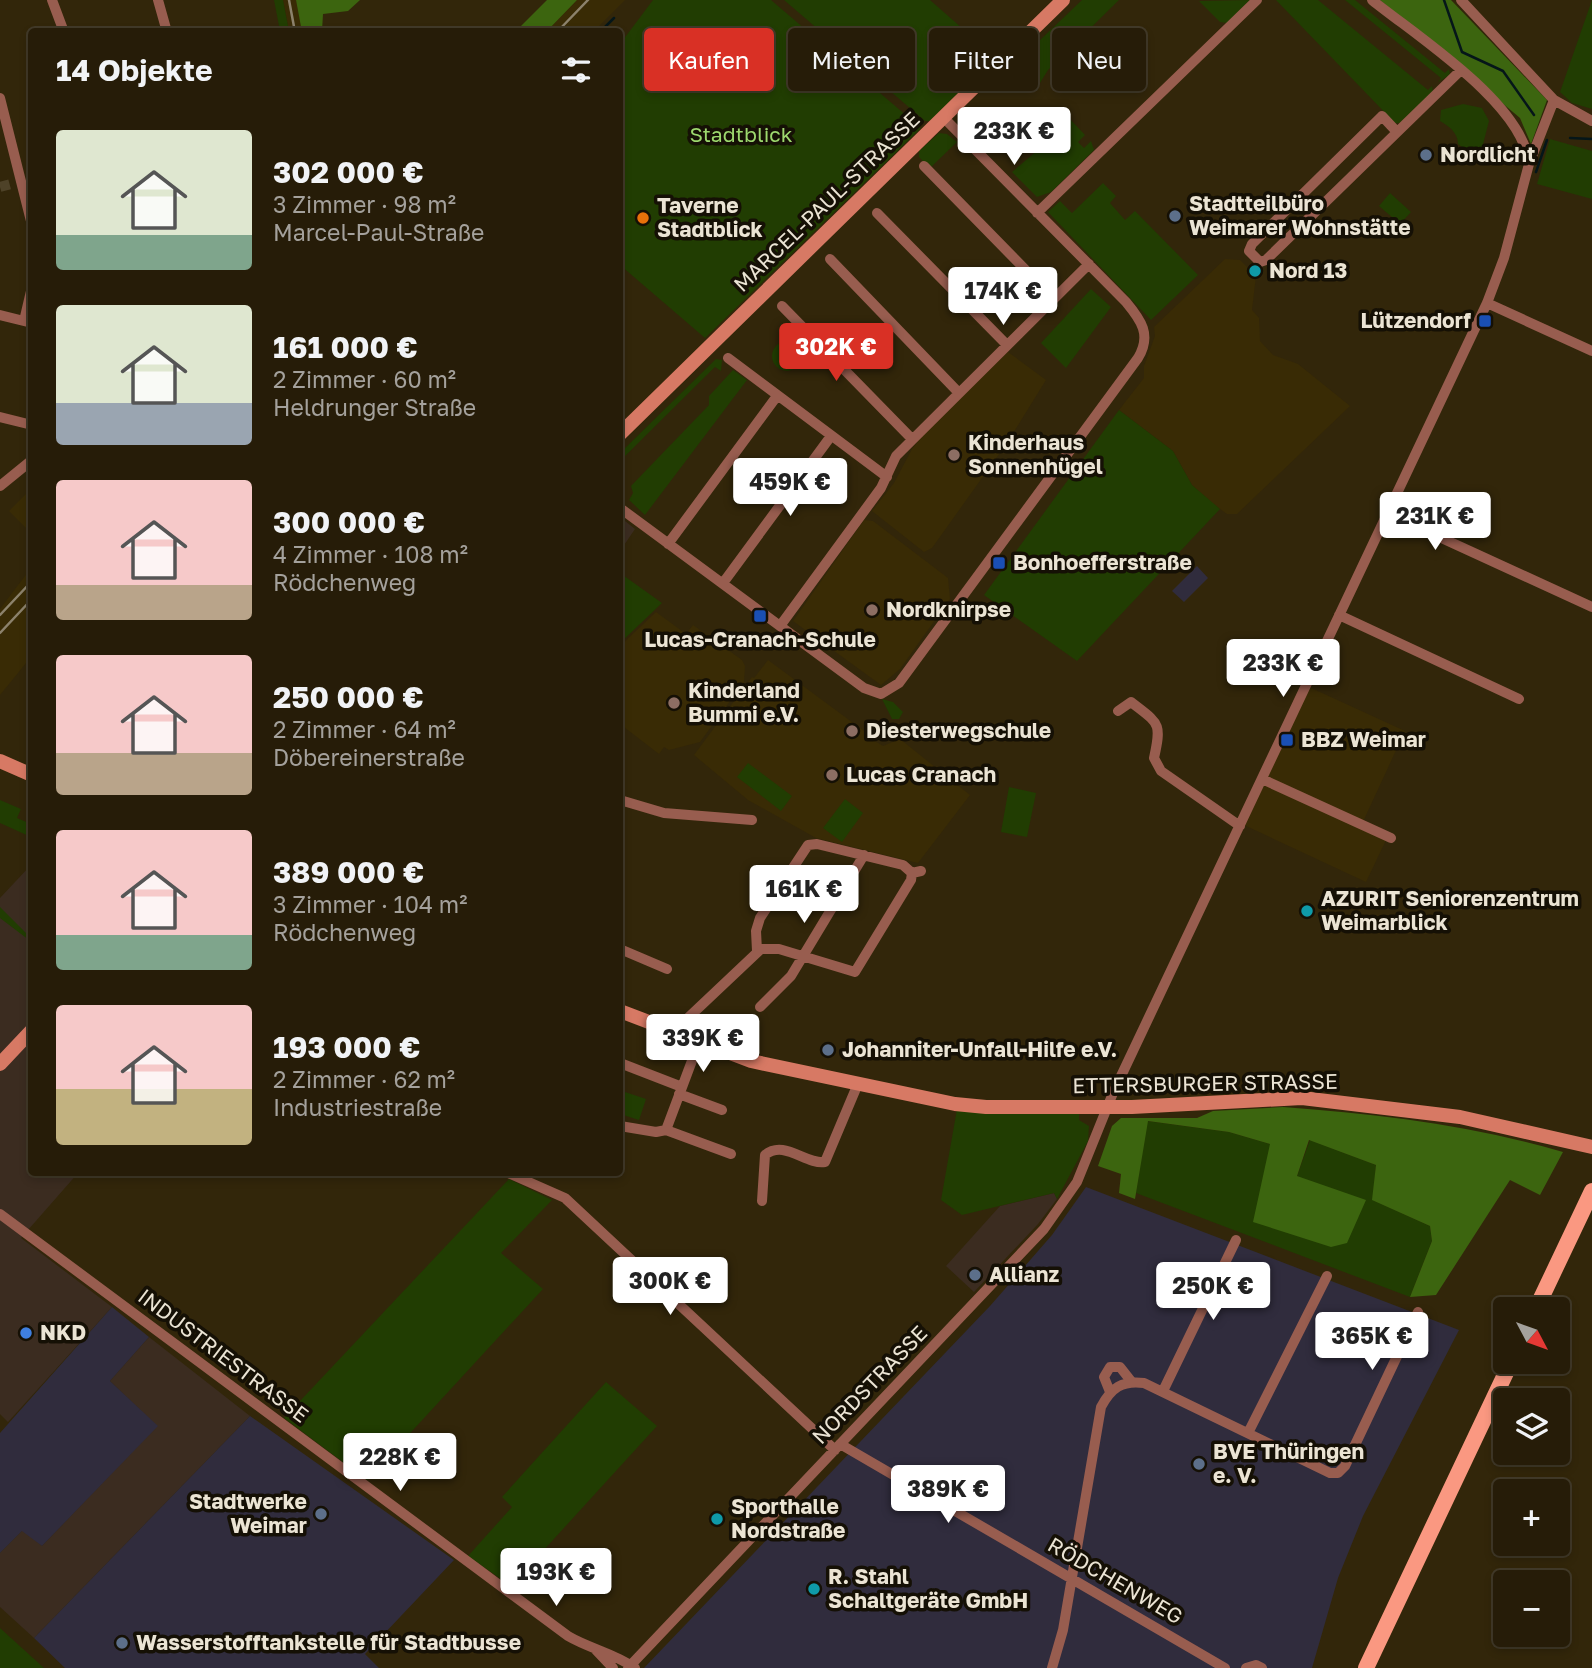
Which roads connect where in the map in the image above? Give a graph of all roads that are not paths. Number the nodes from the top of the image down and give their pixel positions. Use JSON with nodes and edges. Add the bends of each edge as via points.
{"nodes":[{"id":1,"x":52,"y":0,"type":"edge"},
{"id":2,"x":158,"y":0,"type":"edge"},
{"id":3,"x":1063,"y":0,"type":"edge"},
{"id":4,"x":1256,"y":0,"type":"edge"},
{"id":5,"x":1372,"y":0,"type":"edge"},
{"id":6,"x":1461,"y":0,"type":"edge"},
{"id":7,"x":62,"y":28,"type":"edge"},
{"id":8,"x":166,"y":28,"type":"edge"},
{"id":9,"x":1460,"y":71,"type":"junction"},
{"id":10,"x":0,"y":98,"type":"edge"},
{"id":11,"x":1555,"y":100,"type":"junction"},
{"id":12,"x":943,"y":118,"type":"junction"},
{"id":13,"x":1592,"y":121,"type":"edge"},
{"id":14,"x":1397,"y":132,"type":"junction"},
{"id":15,"x":1530,"y":164,"type":"junction"},
{"id":16,"x":924,"y":166,"type":"dead end"},
{"id":17,"x":21,"y":182,"type":"edge"},
{"id":18,"x":28,"y":210,"type":"edge"},
{"id":19,"x":877,"y":213,"type":"dead end"},
{"id":20,"x":1037,"y":213,"type":"junction"},
{"id":21,"x":830,"y":259,"type":"dead end"},
{"id":22,"x":1089,"y":264,"type":"junction"},
{"id":23,"x":1054,"y":299,"type":"junction"},
{"id":24,"x":1487,"y":303,"type":"junction"},
{"id":25,"x":782,"y":306,"type":"dead end"},
{"id":26,"x":0,"y":314,"type":"edge"},
{"id":27,"x":28,"y":322,"type":"edge"},
{"id":28,"x":1007,"y":345,"type":"junction"},
{"id":29,"x":1592,"y":351,"type":"edge"},
{"id":30,"x":728,"y":358,"type":"dead end"},
{"id":31,"x":960,"y":393,"type":"junction"},
{"id":32,"x":777,"y":396,"type":"junction"},
{"id":33,"x":0,"y":417,"type":"edge"},
{"id":34,"x":28,"y":424,"type":"edge"},
{"id":35,"x":623,"y":431,"type":"edge"},
{"id":36,"x":831,"y":436,"type":"junction"},
{"id":37,"x":912,"y":439,"type":"junction"},
{"id":38,"x":28,"y":463,"type":"edge"},
{"id":39,"x":887,"y":477,"type":"junction"},
{"id":40,"x":0,"y":486,"type":"edge"},
{"id":41,"x":623,"y":510,"type":"edge"},
{"id":42,"x":1387,"y":513,"type":"junction"},
{"id":43,"x":668,"y":544,"type":"junction"},
{"id":44,"x":723,"y":583,"type":"junction"},
{"id":45,"x":1592,"y":607,"type":"edge"},
{"id":46,"x":1339,"y":615,"type":"junction"},
{"id":47,"x":780,"y":626,"type":"junction"},
{"id":48,"x":1519,"y":699,"type":"dead end"},
{"id":49,"x":1118,"y":711,"type":"dead end"},
{"id":50,"x":0,"y":761,"type":"edge"},
{"id":51,"x":28,"y":773,"type":"edge"},
{"id":52,"x":1262,"y":779,"type":"junction"},
{"id":53,"x":623,"y":801,"type":"edge"},
{"id":54,"x":752,"y":820,"type":"dead end"},
{"id":55,"x":1240,"y":826,"type":"junction"},
{"id":56,"x":1391,"y":838,"type":"dead end"},
{"id":57,"x":864,"y":855,"type":"junction"},
{"id":58,"x":623,"y":950,"type":"edge"},
{"id":59,"x":757,"y":951,"type":"junction"},
{"id":60,"x":803,"y":957,"type":"junction"},
{"id":61,"x":667,"y":970,"type":"dead end"},
{"id":62,"x":760,"y":1007,"type":"dead end"},
{"id":63,"x":623,"y":1012,"type":"edge"},
{"id":64,"x":673,"y":1032,"type":"junction"},
{"id":65,"x":28,"y":1034,"type":"edge"},
{"id":66,"x":699,"y":1042,"type":"junction"},
{"id":67,"x":0,"y":1064,"type":"edge"},
{"id":68,"x":623,"y":1064,"type":"edge"},
{"id":69,"x":858,"y":1086,"type":"junction"},
{"id":70,"x":681,"y":1090,"type":"junction"},
{"id":71,"x":1107,"y":1107,"type":"junction"},
{"id":72,"x":722,"y":1110,"type":"dead end"},
{"id":73,"x":623,"y":1126,"type":"edge"},
{"id":74,"x":666,"y":1129,"type":"junction"},
{"id":75,"x":1592,"y":1147,"type":"edge"},
{"id":76,"x":731,"y":1154,"type":"dead end"},
{"id":77,"x":517,"y":1176,"type":"edge"},
{"id":78,"x":1592,"y":1191,"type":"edge"},
{"id":79,"x":762,"y":1201,"type":"dead end"},
{"id":80,"x":0,"y":1214,"type":"edge"},
{"id":81,"x":1236,"y":1240,"type":"dead end"},
{"id":82,"x":1327,"y":1276,"type":"dead end"},
{"id":83,"x":1542,"y":1297,"type":"edge"},
{"id":84,"x":1418,"y":1312,"type":"dead end"},
{"id":85,"x":1505,"y":1374,"type":"edge"},
{"id":86,"x":1132,"y":1381,"type":"junction"},
{"id":87,"x":1163,"y":1391,"type":"junction"},
{"id":88,"x":1110,"y":1392,"type":"junction"},
{"id":89,"x":1248,"y":1433,"type":"junction"},
{"id":90,"x":838,"y":1447,"type":"junction"},
{"id":91,"x":1347,"y":1457,"type":"junction"},
{"id":92,"x":1306,"y":1460,"type":"junction"},
{"id":93,"x":1072,"y":1577,"type":"junction"},
{"id":94,"x":593,"y":1648,"type":"junction"},
{"id":95,"x":631,"y":1667,"type":"edge"},
{"id":96,"x":613,"y":1668,"type":"edge"},
{"id":97,"x":1052,"y":1668,"type":"edge"},
{"id":98,"x":1225,"y":1668,"type":"edge"},
{"id":99,"x":1246,"y":1668,"type":"edge"},
{"id":100,"x":1262,"y":1668,"type":"edge"},
{"id":101,"x":1366,"y":1668,"type":"edge"}],
"edges":[{"from":1,"to":7,"type":"street"},
{"from":2,"to":8,"type":"street"},
{"from":3,"to":12,"type":"street","name":"MARCEL-PAUL-STRASSE"},
{"from":4,"to":20,"type":"street"},
{"from":5,"to":9,"type":"street"},
{"from":6,"to":11,"type":"street"},
{"from":9,"to":14,"type":"street"},
{"from":9,"to":15,"type":"street","via":[[1510,116]]},
{"from":10,"to":17,"type":"street"},
{"from":11,"to":13,"type":"street"},
{"from":11,"to":15,"type":"street","name":"NORDSTRASSE"},
{"from":12,"to":20,"type":"street"},
{"from":12,"to":35,"type":"street","name":"MARCEL-PAUL-STRASSE"},
{"from":14,"to":14,"type":"street","via":[[1266,260],[1252,258],[1252,244],[1382,116]]},
{"from":15,"to":24,"type":"street","name":"NORDSTRASSE"},
{"from":16,"to":23,"type":"street","name":"MARCEL-PAUL-STRASSE"},
{"from":17,"to":18,"type":"street"},
{"from":19,"to":28,"type":"street","name":"MARCEL-PAUL-STRASSE"},
{"from":20,"to":22,"type":"street"},
{"from":21,"to":31,"type":"street","name":"MARCEL-PAUL-STRASSE"},
{"from":22,"to":23,"type":"street"},
{"from":22,"to":47,"type":"street","via":[[1140,320],[1145,334],[1142,351],[899,683],[891,691],[870,692]]},
{"from":23,"to":28,"type":"street"},
{"from":24,"to":29,"type":"street"},
{"from":24,"to":42,"type":"street","name":"NORDSTRASSE"},
{"from":25,"to":37,"type":"street","name":"MARCEL-PAUL-STRASSE"},
{"from":26,"to":27,"type":"street"},
{"from":28,"to":31,"type":"street"},
{"from":30,"to":32,"type":"street"},
{"from":31,"to":37,"type":"street"},
{"from":32,"to":36,"type":"street"},
{"from":32,"to":43,"type":"street"},
{"from":33,"to":34,"type":"street"},
{"from":36,"to":39,"type":"street"},
{"from":36,"to":44,"type":"street"},
{"from":37,"to":39,"type":"street","via":[[896,456]]},
{"from":38,"to":40,"type":"street"},
{"from":39,"to":47,"type":"street"},
{"from":41,"to":43,"type":"street"},
{"from":42,"to":45,"type":"street"},
{"from":42,"to":46,"type":"street","name":"NORDSTRASSE"},
{"from":43,"to":44,"type":"street"},
{"from":44,"to":47,"type":"street"},
{"from":46,"to":48,"type":"street"},
{"from":46,"to":52,"type":"street","name":"NORDSTRASSE"},
{"from":49,"to":55,"type":"street","via":[[1131,702],[1154,720],[1158,734],[1154,758],[1161,771]]},
{"from":50,"to":51,"type":"street"},
{"from":52,"to":55,"type":"street","name":"NORDSTRASSE"},
{"from":52,"to":56,"type":"street"},
{"from":53,"to":54,"type":"street","via":[[664,813]]},
{"from":55,"to":71,"type":"street","name":"NORDSTRASSE"},
{"from":57,"to":59,"type":"street","via":[[817,844],[804,848],[760,918]]},
{"from":57,"to":60,"type":"street"},
{"from":57,"to":60,"type":"street","via":[[916,872],[855,972]]},
{"from":58,"to":61,"type":"street"},
{"from":59,"to":60,"type":"street","via":[[779,949]]},
{"from":59,"to":64,"type":"street"},
{"from":60,"to":62,"type":"street"},
{"from":63,"to":64,"type":"street","name":"ETTERSBURGER STRASSE"},
{"from":64,"to":66,"type":"street","name":"ETTERSBURGER STRASSE"},
{"from":65,"to":67,"type":"street"},
{"from":66,"to":69,"type":"street","name":"ETTERSBURGER STRASSE","via":[[763,1064]]},
{"from":66,"to":70,"type":"street"},
{"from":68,"to":70,"type":"street"},
{"from":69,"to":71,"type":"street","name":"ETTERSBURGER STRASSE","via":[[986,1107]]},
{"from":69,"to":79,"type":"street","via":[[824,1162],[781,1150],[765,1155]]},
{"from":70,"to":72,"type":"street"},
{"from":70,"to":74,"type":"street"},
{"from":71,"to":75,"type":"street","name":"ETTERSBURGER STRASSE","via":[[1289,1099],[1360,1103],[1460,1117]]},
{"from":71,"to":90,"type":"street","name":"NORDSTRASSE","via":[[1063,1206]]},
{"from":73,"to":74,"type":"street","via":[[656,1132]]},
{"from":74,"to":76,"type":"street"},
{"from":77,"to":90,"type":"street","name":"RÖDCHENWEG","via":[[565,1198]]},
{"from":78,"to":83,"type":"main road"},
{"from":80,"to":94,"type":"street","name":"INDUSTRIESTRASSE","via":[[568,1636]]},
{"from":81,"to":87,"type":"street"},
{"from":82,"to":89,"type":"street"},
{"from":84,"to":91,"type":"street"},
{"from":85,"to":101,"type":"main road"},
{"from":86,"to":87,"type":"street"},
{"from":86,"to":88,"type":"street"},
{"from":86,"to":88,"type":"street","via":[[1120,1367],[1110,1367],[1104,1377]]},
{"from":87,"to":89,"type":"street"},
{"from":88,"to":93,"type":"street","via":[[1101,1407]]},
{"from":89,"to":92,"type":"street"},
{"from":90,"to":93,"type":"street","name":"RÖDCHENWEG"},
{"from":90,"to":95,"type":"street","name":"NORDSTRASSE"},
{"from":91,"to":92,"type":"street","via":[[1334,1452]]},
{"from":91,"to":92,"type":"street","via":[[1338,1473]]},
{"from":93,"to":97,"type":"street"},
{"from":93,"to":98,"type":"street","name":"RÖDCHENWEG"},
{"from":94,"to":95,"type":"street","name":"INDUSTRIESTRASSE","via":[[606,1650]]},
{"from":94,"to":96,"type":"street","name":"INDUSTRIESTRASSE"},
{"from":99,"to":100,"type":"street"}]}
